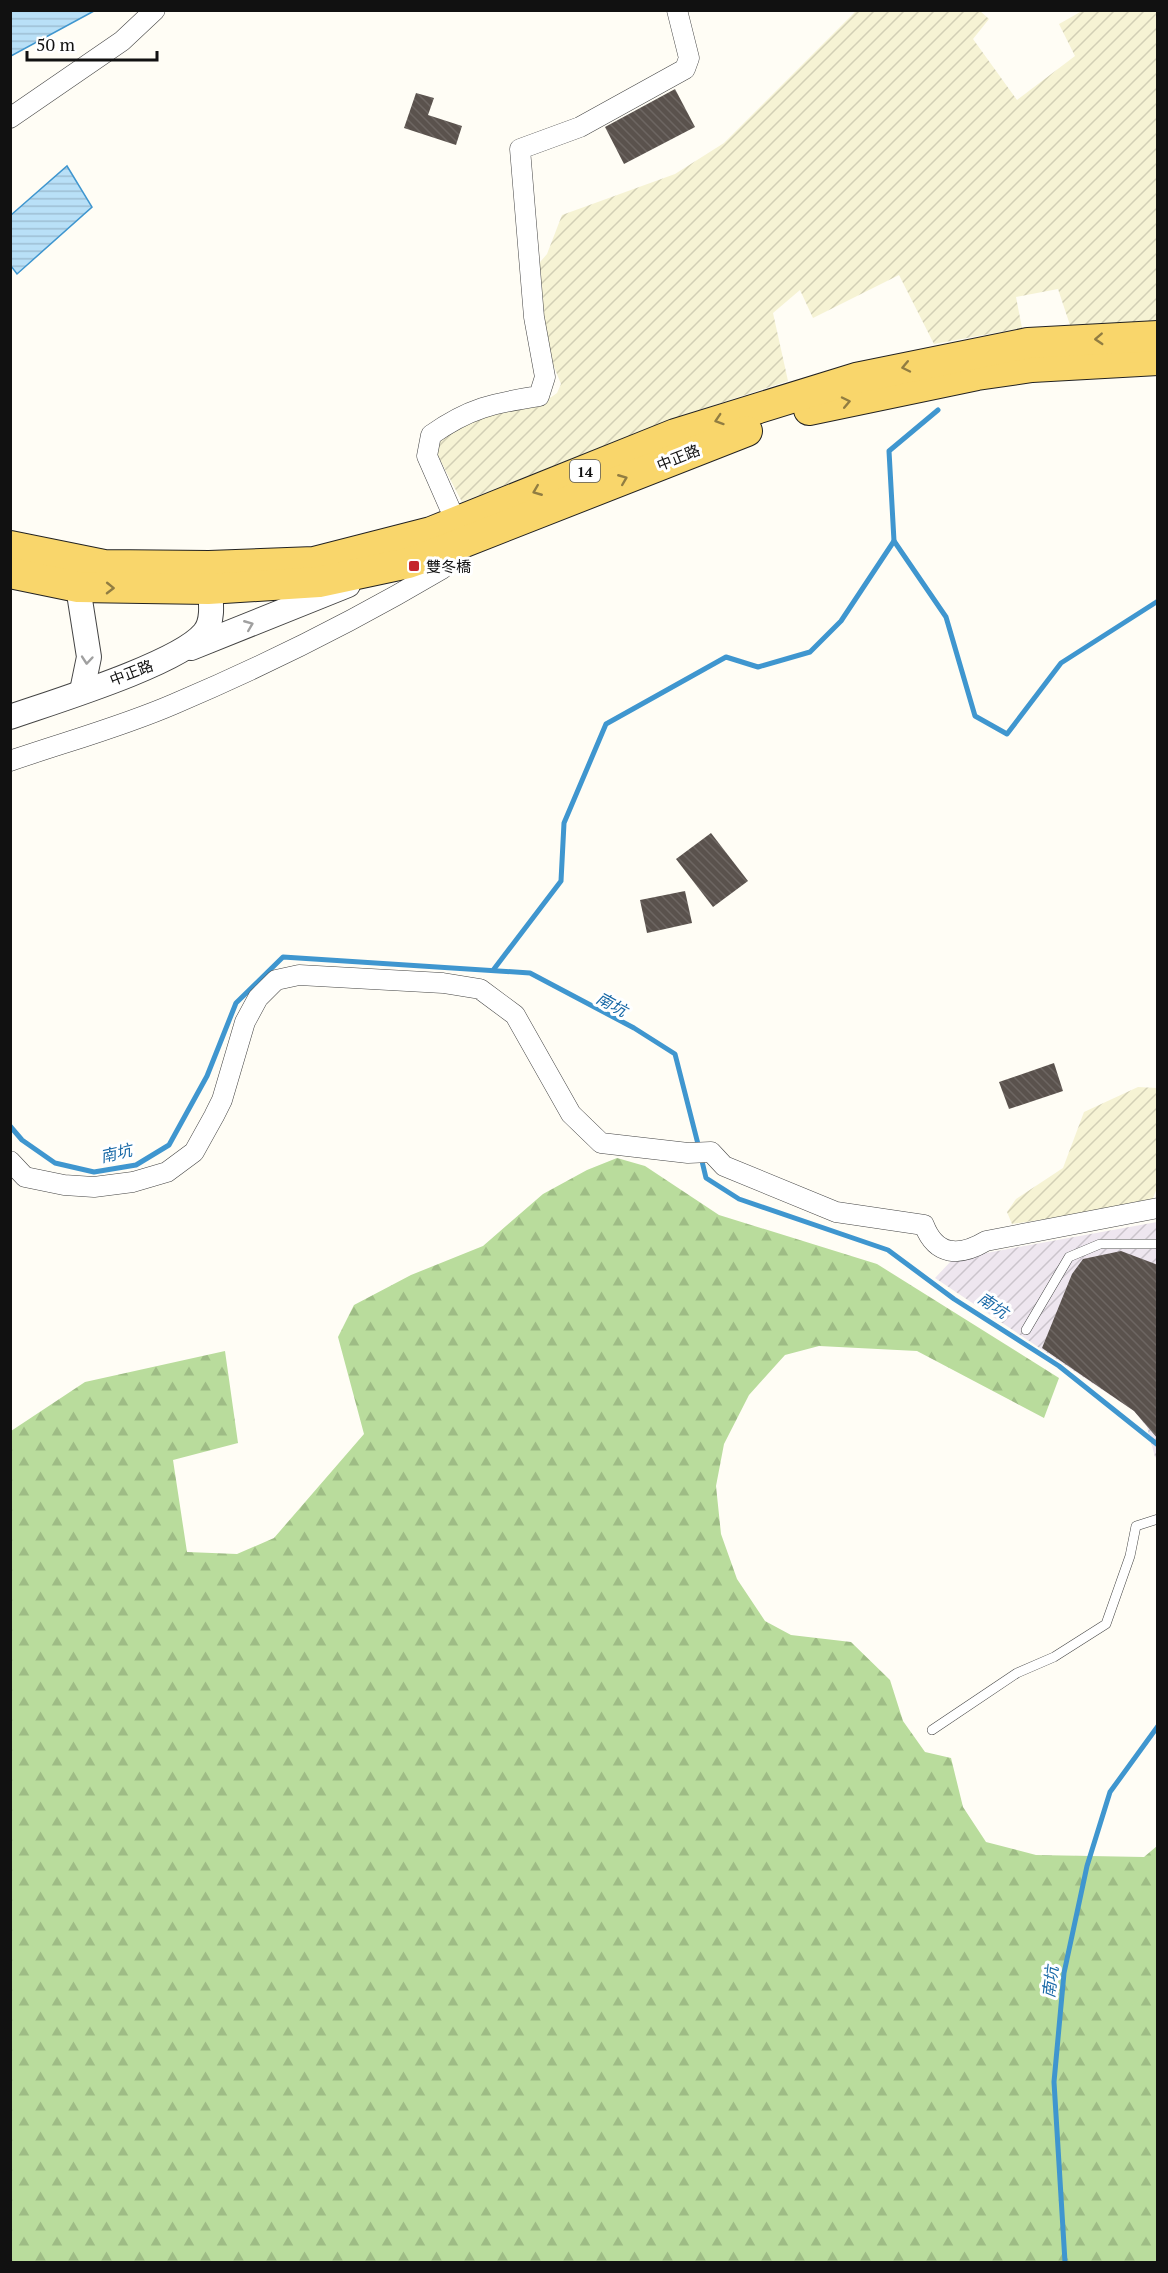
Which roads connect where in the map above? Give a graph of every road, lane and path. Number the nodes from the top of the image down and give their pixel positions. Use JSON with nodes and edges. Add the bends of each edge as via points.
{"nodes":[{"id":1,"x":155,"y":10,"type":"edge"},
{"id":2,"x":676,"y":10,"type":"edge"},
{"id":3,"x":10,"y":118,"type":"edge"},
{"id":4,"x":1158,"y":336,"type":"edge"},
{"id":5,"x":1158,"y":360,"type":"edge"},
{"id":6,"x":456,"y":522,"type":"junction"},
{"id":7,"x":10,"y":546,"type":"edge"},
{"id":8,"x":439,"y":552,"type":"junction"},
{"id":9,"x":398,"y":565,"type":"junction"},
{"id":10,"x":10,"y":573,"type":"edge"},
{"id":11,"x":209,"y":577,"type":"junction"},
{"id":12,"x":78,"y":587,"type":"junction"},
{"id":13,"x":175,"y":655,"type":"junction"},
{"id":14,"x":82,"y":691,"type":"junction"},
{"id":15,"x":10,"y":717,"type":"edge"},
{"id":16,"x":10,"y":761,"type":"edge"},
{"id":17,"x":10,"y":1161,"type":"edge"},
{"id":18,"x":1158,"y":1208,"type":"edge"},
{"id":19,"x":1158,"y":1244,"type":"edge"},
{"id":20,"x":1026,"y":1330,"type":"dead end"},
{"id":21,"x":1156,"y":1520,"type":"edge"},
{"id":22,"x":932,"y":1730,"type":"dead end"}],
"edges":[{"from":1,"to":3,"type":"street","via":[[122,41]]},
{"from":2,"to":6,"type":"street","via":[[689,58],[685,69],[580,127],[520,149],[534,317],[545,377],[539,396],[492,404],[457,416],[431,435],[427,456]]},
{"from":4,"to":6,"type":"main road","name":"中正路","number":"14","one_way":true,"via":[[1028,343],[856,378],[675,434]]},
{"from":8,"to":5,"type":"main road","name":"中正路","number":"14","one_way":true,"via":[[788,415],[999,371]]},
{"from":6,"to":11,"type":"main road","name":"中正路","number":"14","via":[[377,548],[314,562]]},
{"from":7,"to":11,"type":"main road","name":"中正路","number":"14","via":[[104,565]]},
{"from":8,"to":9,"type":"main road","name":"中正路","number":"14"},
{"from":8,"to":16,"type":"street","via":[[442,569],[377,608],[292,650],[172,705]]},
{"from":9,"to":11,"type":"main road","name":"中正路","number":"14","via":[[319,582]]},
{"from":13,"to":9,"type":"street","one_way":true},
{"from":10,"to":12,"type":"main road","name":"中正路","number":"14"},
{"from":12,"to":11,"type":"main road","name":"中正路","number":"14","one_way":true},
{"from":11,"to":13,"type":"street","name":"中正路","via":[[211,615],[205,633]]},
{"from":12,"to":14,"type":"street","one_way":true,"via":[[89,657]]},
{"from":13,"to":14,"type":"street","name":"中正路"},
{"from":14,"to":15,"type":"street","name":"中正路"},
{"from":17,"to":18,"type":"street","via":[[25,1177],[64,1185],[94,1187],[167,1172],[194,1152],[214,1116],[245,1022],[258,998],[276,980],[299,975],[443,983],[480,989],[515,1015],[571,1113],[601,1143],[711,1152],[724,1166],[836,1212],[924,1224],[930,1241],[949,1251],[969,1251],[986,1241]]},
{"from":19,"to":20,"type":"lane","via":[[1100,1244],[1069,1257]]},
{"from":21,"to":22,"type":"lane","via":[[1136,1526],[1130,1556],[1106,1624],[1054,1657],[1017,1672]]}]}
